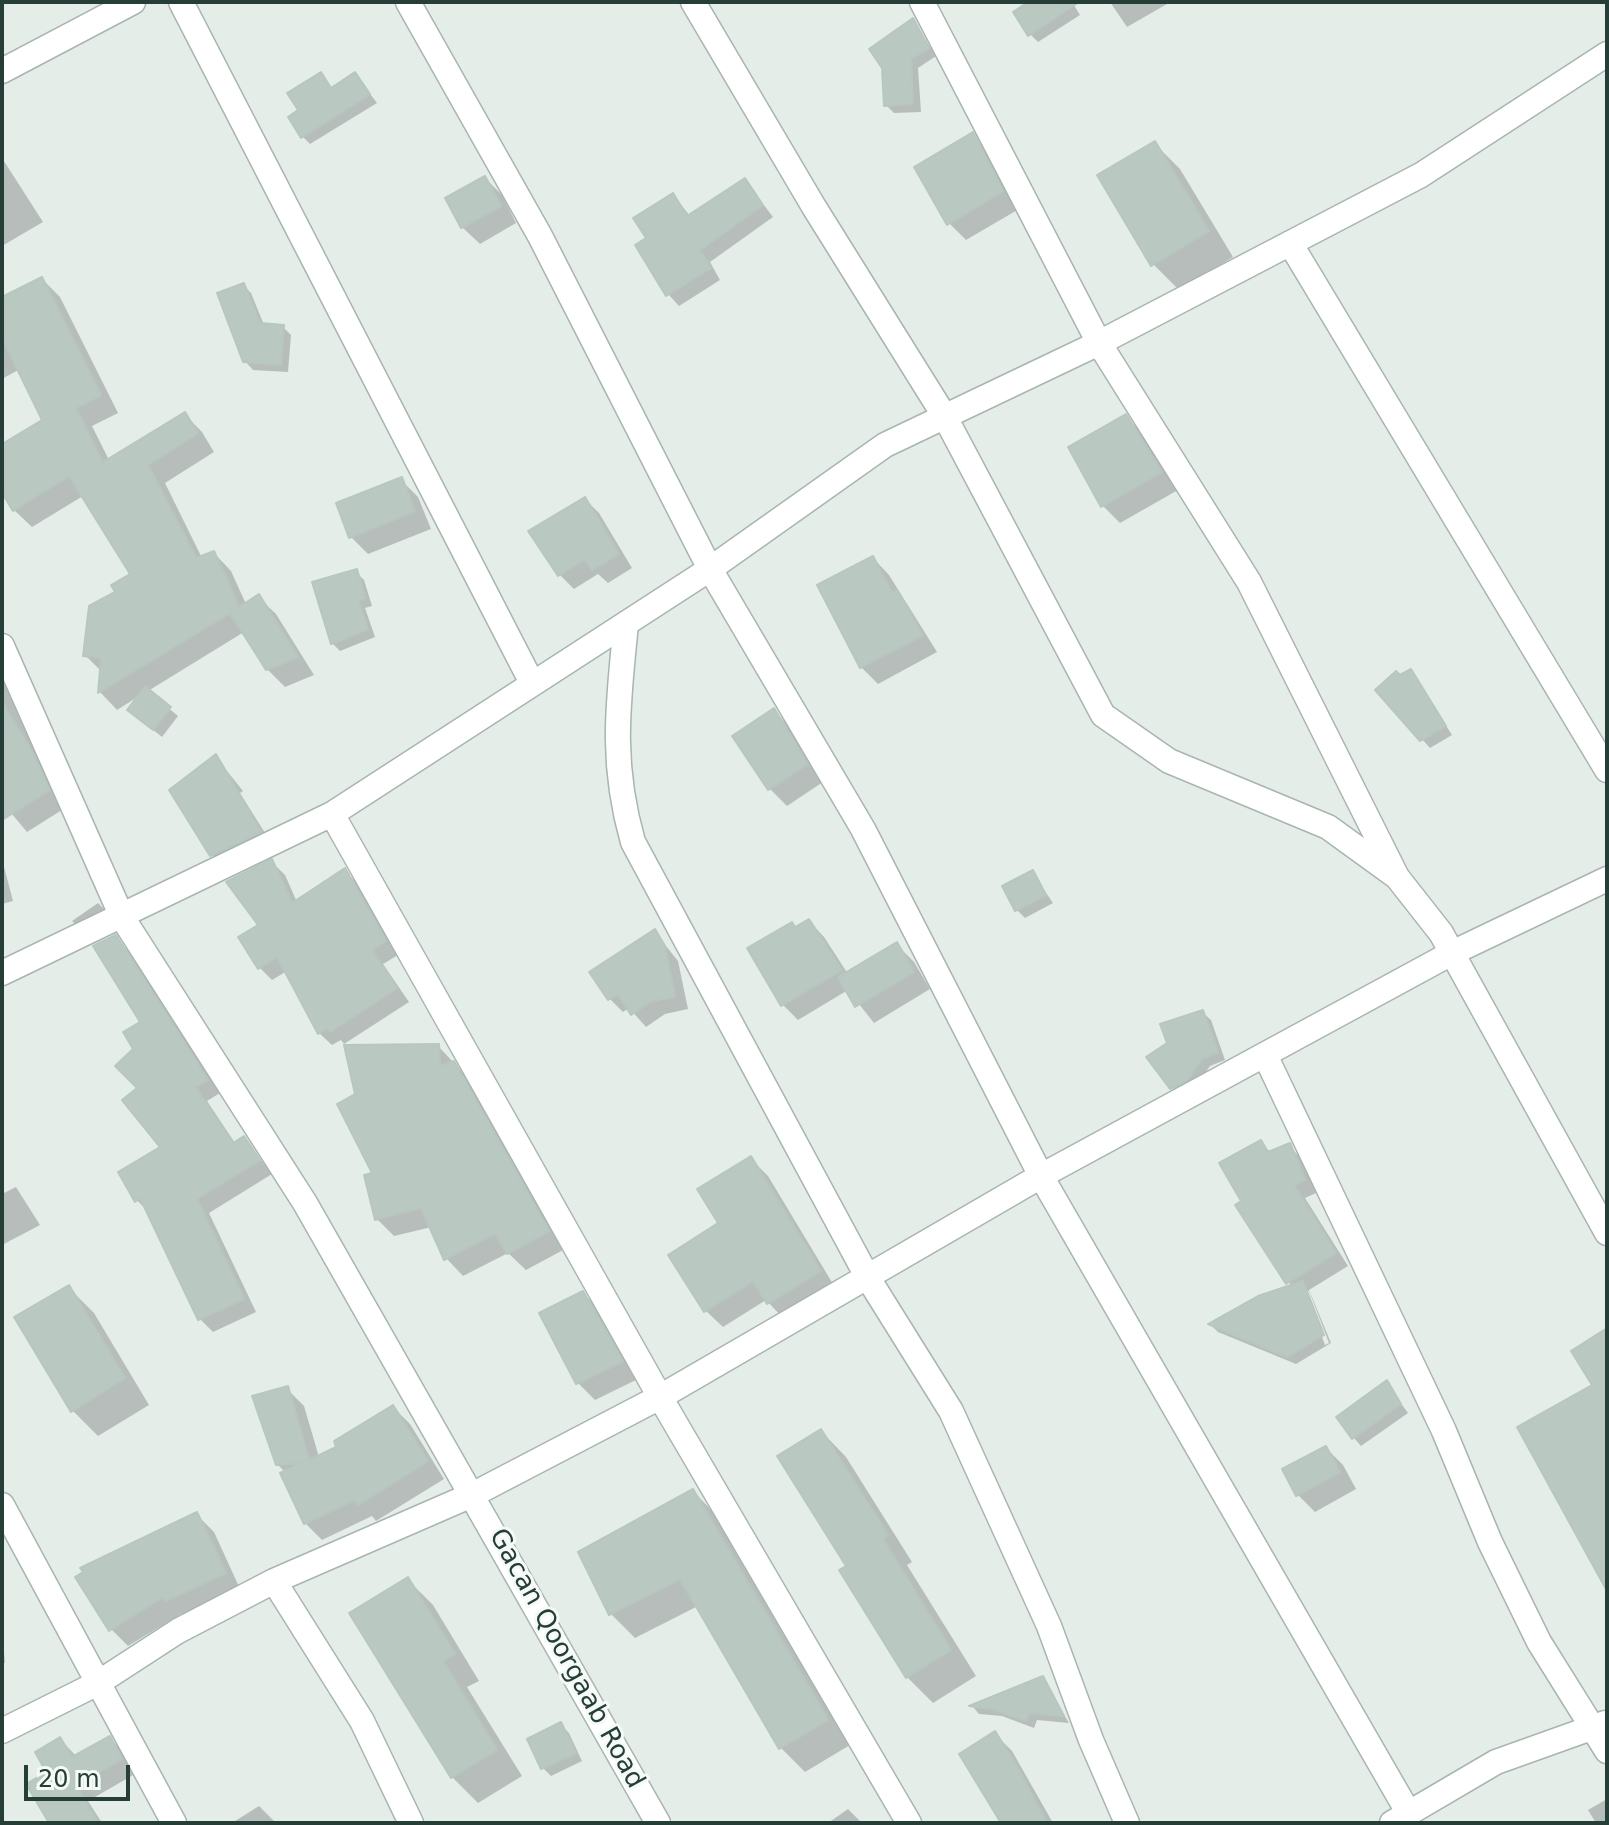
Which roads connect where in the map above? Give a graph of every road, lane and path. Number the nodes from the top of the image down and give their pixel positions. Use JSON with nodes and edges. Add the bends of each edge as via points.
{"nodes":[{"id":1,"x":133,"y":2,"type":"edge"},
{"id":2,"x":181,"y":2,"type":"edge"},
{"id":3,"x":408,"y":2,"type":"edge"},
{"id":4,"x":693,"y":2,"type":"edge"},
{"id":5,"x":922,"y":2,"type":"edge"},
{"id":6,"x":1607,"y":54,"type":"edge"},
{"id":7,"x":2,"y":71,"type":"edge"},
{"id":8,"x":1290,"y":243,"type":"junction"},
{"id":9,"x":1099,"y":343,"type":"junction"},
{"id":10,"x":945,"y":417,"type":"junction"},
{"id":11,"x":710,"y":569,"type":"junction"},
{"id":12,"x":626,"y":624,"type":"junction"},
{"id":13,"x":2,"y":646,"type":"edge"},
{"id":14,"x":532,"y":683,"type":"junction"},
{"id":15,"x":1607,"y":770,"type":"edge"},
{"id":16,"x":332,"y":814,"type":"junction"},
{"id":17,"x":1397,"y":877,"type":"junction"},
{"id":18,"x":1607,"y":879,"type":"edge"},
{"id":19,"x":122,"y":917,"type":"junction"},
{"id":20,"x":1450,"y":954,"type":"junction"},
{"id":21,"x":2,"y":973,"type":"edge"},
{"id":22,"x":1265,"y":1055,"type":"junction"},
{"id":23,"x":1041,"y":1176,"type":"junction"},
{"id":24,"x":1607,"y":1233,"type":"edge"},
{"id":25,"x":868,"y":1278,"type":"junction"},
{"id":26,"x":660,"y":1397,"type":"junction"},
{"id":27,"x":474,"y":1494,"type":"junction"},
{"id":28,"x":2,"y":1505,"type":"edge"},
{"id":29,"x":274,"y":1581,"type":"junction"},
{"id":30,"x":98,"y":1683,"type":"junction"},
{"id":31,"x":1600,"y":1725,"type":"edge"},
{"id":32,"x":2,"y":1731,"type":"edge"},
{"id":33,"x":1607,"y":1751,"type":"edge"},
{"id":34,"x":1400,"y":1818,"type":"edge"},
{"id":35,"x":174,"y":1823,"type":"edge"},
{"id":36,"x":411,"y":1823,"type":"edge"},
{"id":37,"x":658,"y":1823,"type":"edge"},
{"id":38,"x":909,"y":1823,"type":"edge"},
{"id":39,"x":1127,"y":1823,"type":"edge"}],
"edges":[{"from":1,"to":7,"type":"street"},
{"from":2,"to":14,"type":"street"},
{"from":3,"to":11,"type":"street","via":[[540,236]]},
{"from":4,"to":10,"type":"street"},
{"from":5,"to":9,"type":"street"},
{"from":6,"to":8,"type":"street","via":[[1421,175]]},
{"from":8,"to":9,"type":"street"},
{"from":8,"to":15,"type":"street"},
{"from":9,"to":10,"type":"street"},
{"from":9,"to":17,"type":"street","via":[[1249,582]]},
{"from":10,"to":11,"type":"street","via":[[885,445]]},
{"from":10,"to":17,"type":"street","via":[[1103,715],[1169,761],[1328,827]]},
{"from":11,"to":12,"type":"street"},
{"from":11,"to":23,"type":"street","via":[[863,829]]},
{"from":12,"to":14,"type":"street"},
{"from":12,"to":25,"type":"street","via":[[615,728],[620,795],[633,842]]},
{"from":13,"to":19,"type":"street","name":"Gacan Qoorgaab Road"},
{"from":14,"to":16,"type":"street"},
{"from":16,"to":19,"type":"street"},
{"from":16,"to":26,"type":"street"},
{"from":17,"to":20,"type":"street","via":[[1441,933]]},
{"from":18,"to":20,"type":"street"},
{"from":19,"to":21,"type":"street"},
{"from":19,"to":27,"type":"street","name":"Gacan Qoorgaab Road","via":[[305,1203]]},
{"from":20,"to":22,"type":"street"},
{"from":20,"to":24,"type":"street"},
{"from":22,"to":23,"type":"street"},
{"from":22,"to":31,"type":"street","via":[[1539,1642]]},
{"from":23,"to":25,"type":"street"},
{"from":23,"to":34,"type":"street"},
{"from":25,"to":26,"type":"street"},
{"from":25,"to":39,"type":"street","via":[[951,1411],[1049,1626]]},
{"from":26,"to":27,"type":"street"},
{"from":26,"to":38,"type":"street"},
{"from":27,"to":29,"type":"street"},
{"from":27,"to":37,"type":"street","name":"Gacan Qoorgaab Road"},
{"from":28,"to":30,"type":"street"},
{"from":29,"to":30,"type":"street","via":[[178,1631]]},
{"from":29,"to":36,"type":"street","via":[[362,1721]]},
{"from":30,"to":32,"type":"street"},
{"from":30,"to":35,"type":"street"},
{"from":31,"to":33,"type":"street"},
{"from":31,"to":34,"type":"street","via":[[1496,1762]]}]}
